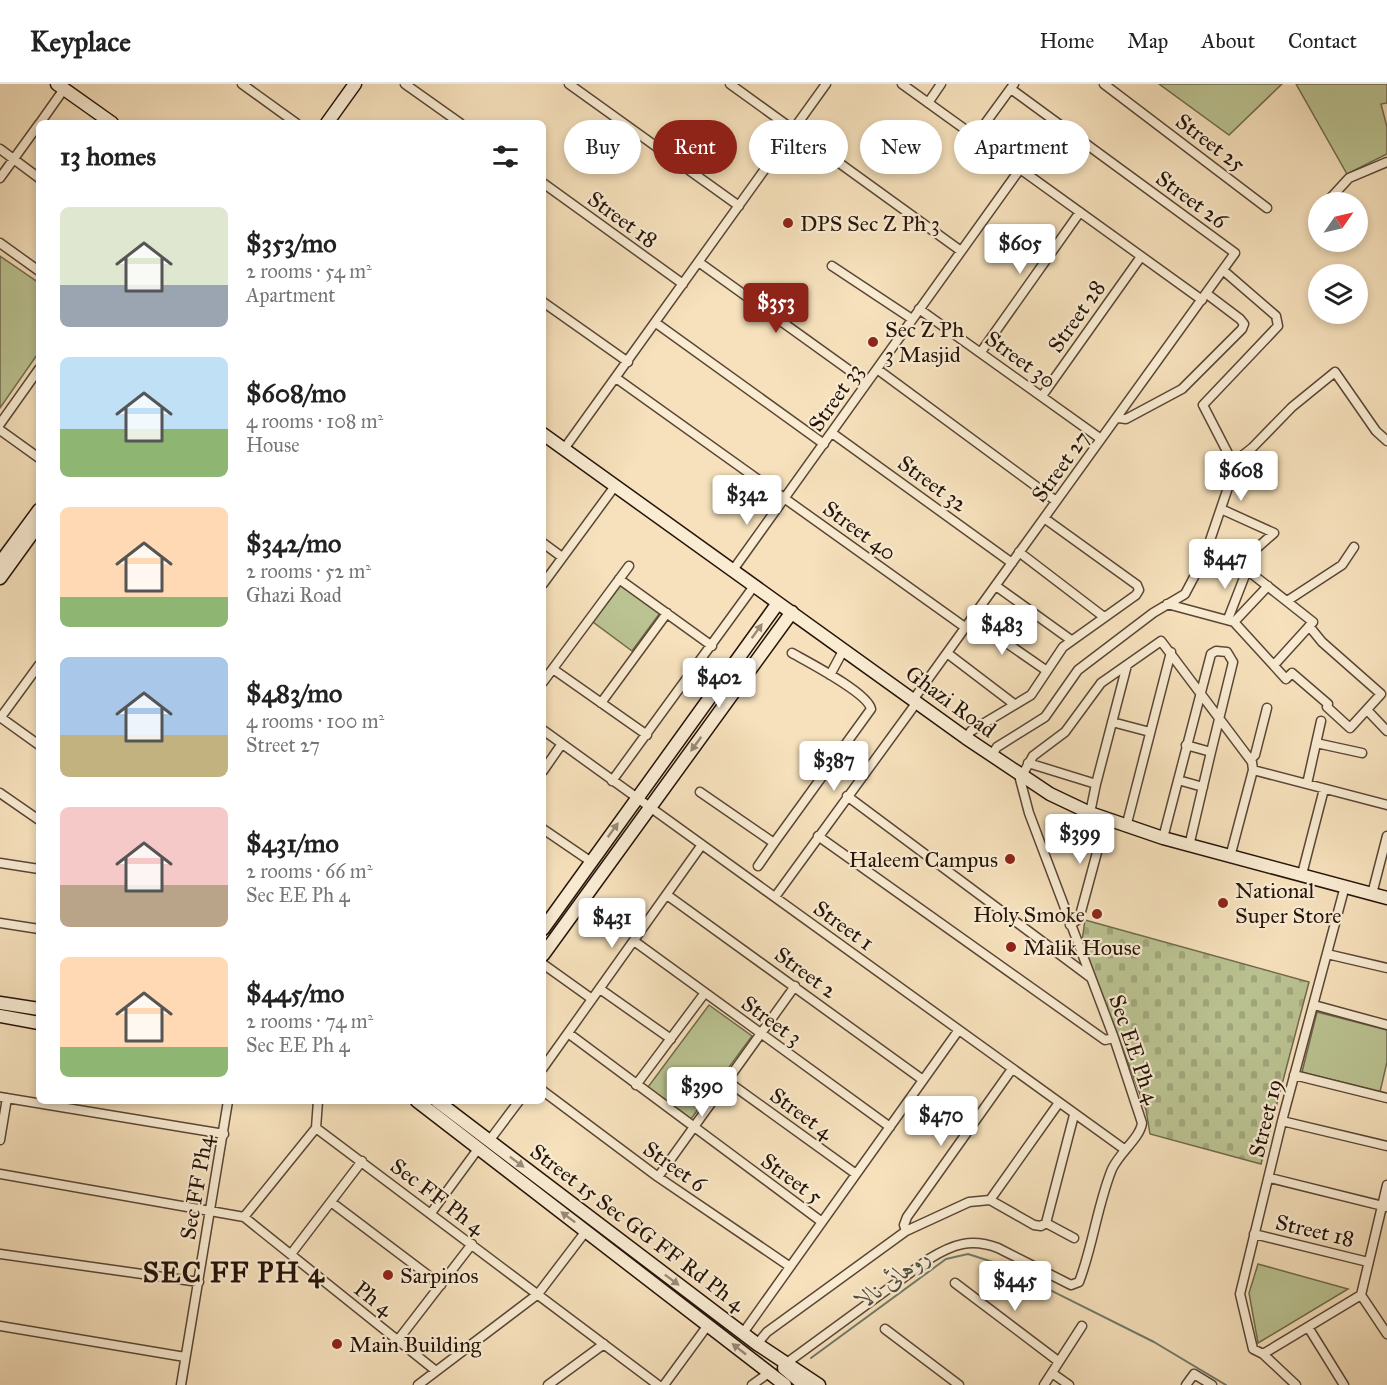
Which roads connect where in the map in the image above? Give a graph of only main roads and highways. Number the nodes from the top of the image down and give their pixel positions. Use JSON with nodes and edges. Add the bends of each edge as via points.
{"nodes":[{"id":1,"x":345,"y":84,"type":"edge"},
{"id":2,"x":355,"y":84,"type":"edge"},
{"id":3,"x":61,"y":86,"type":"edge"},
{"id":4,"x":108,"y":120,"type":"edge"},
{"id":5,"x":319,"y":120,"type":"edge"},
{"id":6,"x":329,"y":120,"type":"edge"},
{"id":7,"x":546,"y":436,"type":"edge"},
{"id":8,"x":36,"y":514,"type":"edge"},
{"id":9,"x":36,"y":528,"type":"edge"},
{"id":10,"x":0,"y":563,"type":"edge"},
{"id":11,"x":0,"y":578,"type":"edge"},
{"id":12,"x":778,"y":603,"type":"junction"},
{"id":13,"x":792,"y":612,"type":"junction"},
{"id":14,"x":1387,"y":898,"type":"edge"},
{"id":15,"x":546,"y":921,"type":"edge"},
{"id":16,"x":546,"y":951,"type":"edge"},
{"id":17,"x":0,"y":1003,"type":"edge"},
{"id":18,"x":36,"y":1009,"type":"edge"},
{"id":19,"x":0,"y":1016,"type":"edge"},
{"id":20,"x":36,"y":1022,"type":"edge"},
{"id":21,"x":421,"y":1104,"type":"edge"},
{"id":22,"x":441,"y":1104,"type":"edge"},
{"id":23,"x":769,"y":1352,"type":"junction"},
{"id":24,"x":813,"y":1384,"type":"edge"},
{"id":25,"x":785,"y":1385,"type":"edge"}],
"edges":[{"from":1,"to":5,"type":"main road"},
{"from":2,"to":6,"type":"main road"},
{"from":3,"to":4,"type":"main road"},
{"from":7,"to":12,"type":"main road","name":"Ghazi Road"},
{"from":8,"to":10,"type":"main road"},
{"from":9,"to":11,"type":"main road"},
{"from":12,"to":13,"type":"main road","name":"Ghazi Road"},
{"from":15,"to":12,"type":"main road","one_way":true},
{"from":13,"to":14,"type":"main road","name":"Ghazi Road","via":[[1050,794],[1126,827]]},
{"from":13,"to":16,"type":"main road","one_way":true},
{"from":17,"to":18,"type":"main road"},
{"from":19,"to":20,"type":"main road"},
{"from":25,"to":21,"type":"main road","one_way":true},
{"from":22,"to":23,"type":"main road","name":"Street 15 Sec GG FF Rd Ph 4","one_way":true},
{"from":23,"to":24,"type":"main road"},
{"from":23,"to":24,"type":"main road","name":"Street 15 Sec GG FF Rd Ph 4","via":[[788,1362]]}]}
